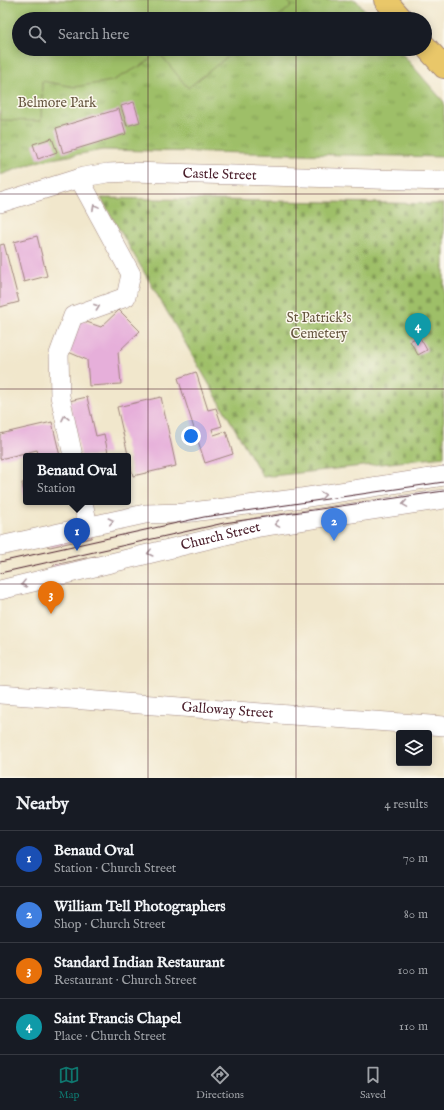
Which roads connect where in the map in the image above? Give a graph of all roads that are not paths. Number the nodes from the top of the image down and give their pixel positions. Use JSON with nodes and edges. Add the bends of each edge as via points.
{"nodes":[{"id":1,"x":385,"y":0,"type":"edge"},
{"id":2,"x":396,"y":12,"type":"edge"},
{"id":3,"x":432,"y":54,"type":"edge"},
{"id":4,"x":444,"y":67,"type":"edge"},
{"id":5,"x":79,"y":178,"type":"junction"},
{"id":6,"x":444,"y":180,"type":"edge"},
{"id":7,"x":0,"y":203,"type":"edge"},
{"id":8,"x":72,"y":453,"type":"edge"},
{"id":9,"x":444,"y":476,"type":"edge"},
{"id":10,"x":444,"y":499,"type":"edge"},
{"id":11,"x":84,"y":505,"type":"edge"},
{"id":12,"x":88,"y":526,"type":"junction"},
{"id":13,"x":0,"y":546,"type":"edge"},
{"id":14,"x":0,"y":590,"type":"edge"},
{"id":15,"x":3,"y":697,"type":"edge"},
{"id":16,"x":444,"y":726,"type":"edge"}],
"edges":[{"from":1,"to":2,"type":"main road"},
{"from":3,"to":4,"type":"main road"},
{"from":5,"to":6,"type":"street","name":"Castle Street","via":[[130,172]]},
{"from":5,"to":7,"type":"street","name":"Castle Street"},
{"from":8,"to":5,"type":"street","one_way":true,"via":[[60,396],[59,354],[73,316],[126,297],[131,274]]},
{"from":12,"to":9,"type":"street","name":"Church Street","one_way":true,"via":[[145,514],[184,513],[295,499]]},
{"from":10,"to":14,"type":"street","name":"Church Street","one_way":true,"via":[[259,527]]},
{"from":11,"to":12,"type":"street"},
{"from":12,"to":13,"type":"street","name":"Church Street"},
{"from":15,"to":16,"type":"street","name":"Galloway Street"}]}
